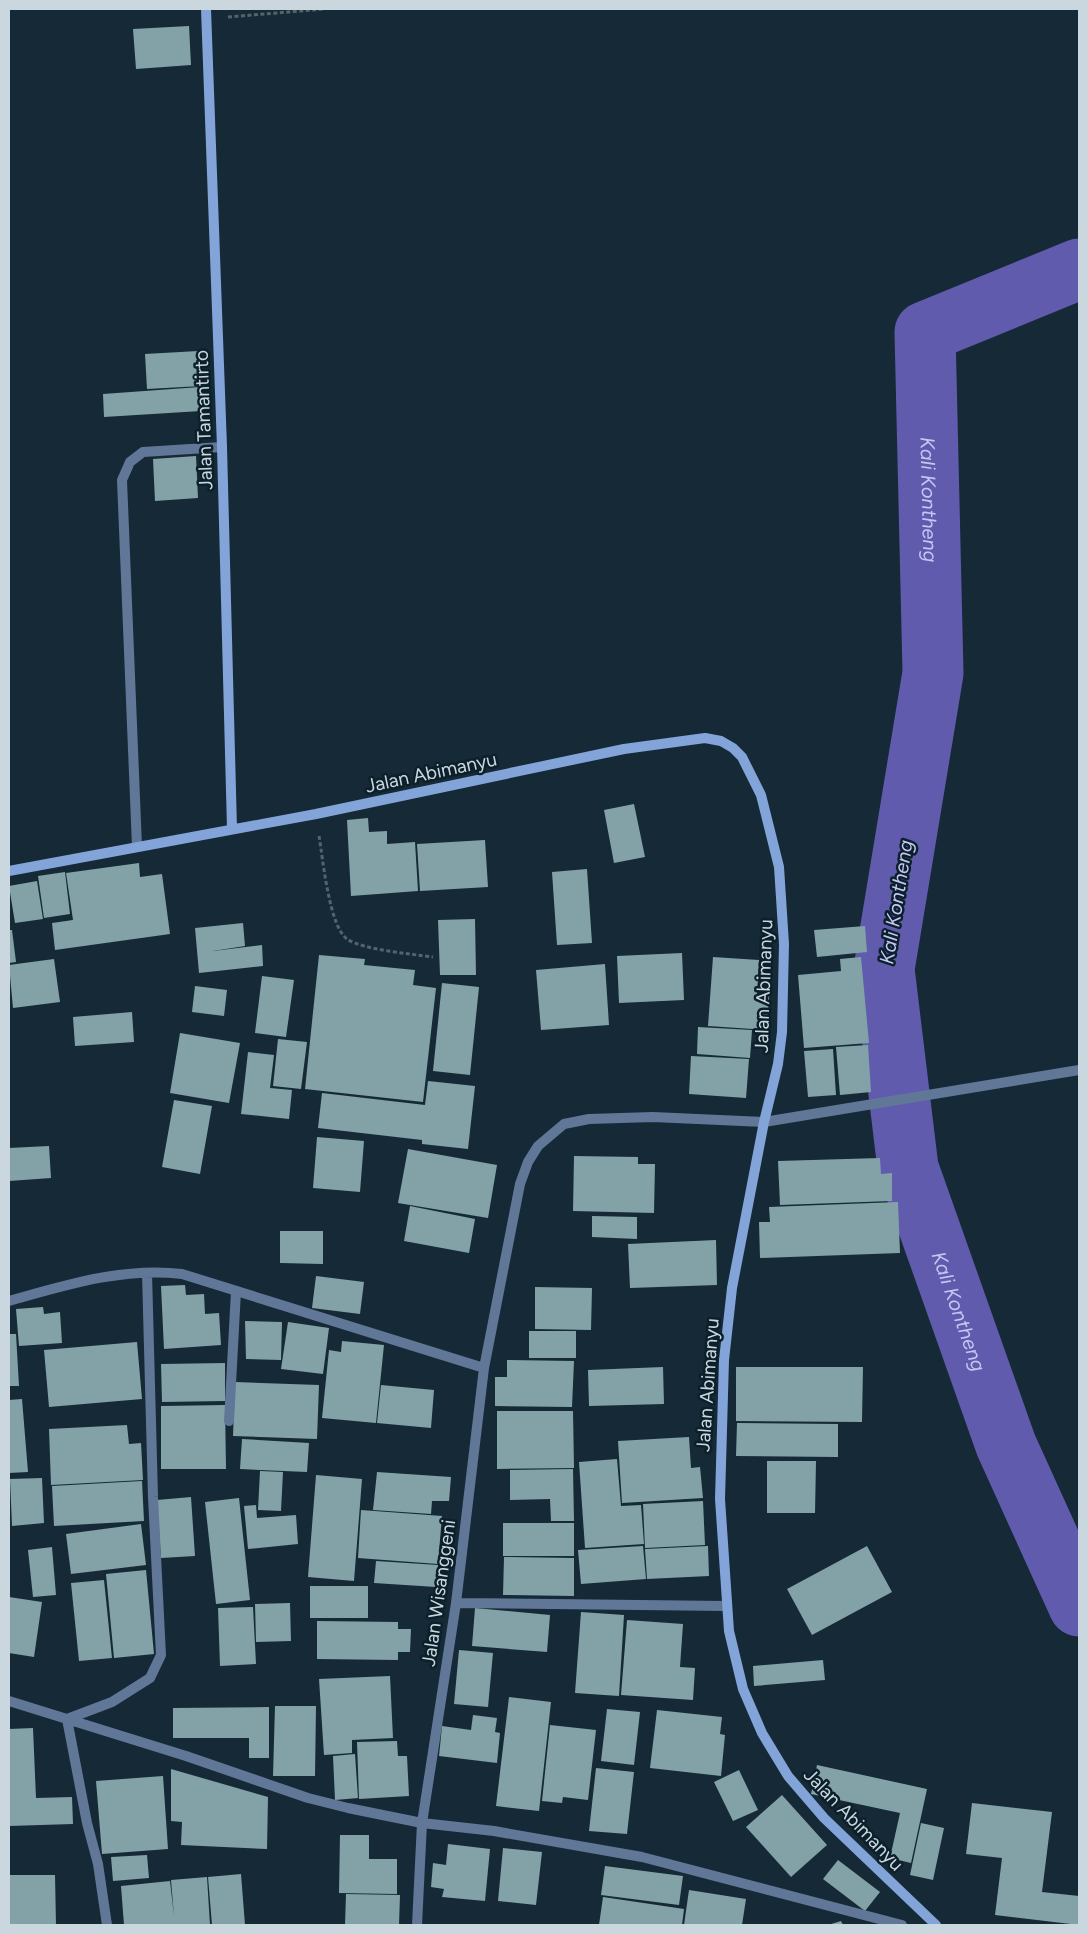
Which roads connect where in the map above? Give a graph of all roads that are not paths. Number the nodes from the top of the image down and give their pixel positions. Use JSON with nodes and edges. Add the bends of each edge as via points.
{"nodes":[{"id":1,"x":206,"y":14,"type":"edge"},
{"id":2,"x":222,"y":447,"type":"junction"},
{"id":3,"x":232,"y":829,"type":"junction"},
{"id":4,"x":137,"y":847,"type":"junction"},
{"id":5,"x":9,"y":871,"type":"edge"},
{"id":6,"x":1079,"y":1070,"type":"edge"},
{"id":7,"x":764,"y":1122,"type":"junction"},
{"id":8,"x":147,"y":1273,"type":"junction"},
{"id":9,"x":236,"y":1291,"type":"junction"},
{"id":10,"x":9,"y":1301,"type":"edge"},
{"id":11,"x":484,"y":1368,"type":"junction"},
{"id":12,"x":229,"y":1421,"type":"dead end"},
{"id":13,"x":456,"y":1603,"type":"junction"},
{"id":14,"x":726,"y":1606,"type":"junction"},
{"id":15,"x":9,"y":1701,"type":"edge"},
{"id":16,"x":67,"y":1719,"type":"junction"},
{"id":17,"x":422,"y":1823,"type":"junction"},
{"id":18,"x":107,"y":1925,"type":"edge"},
{"id":19,"x":417,"y":1925,"type":"edge"},
{"id":20,"x":902,"y":1925,"type":"edge"},
{"id":21,"x":936,"y":1925,"type":"edge"}],
"edges":[{"from":1,"to":2,"type":"street","name":"Jalan Tamantirto"},
{"from":2,"to":3,"type":"street","name":"Jalan Tamantirto"},
{"from":2,"to":4,"type":"street","via":[[143,452],[130,462],[122,480]]},
{"from":3,"to":4,"type":"street","name":"Jalan Abimanyu"},
{"from":3,"to":7,"type":"street","name":"Jalan Abimanyu","via":[[624,749],[706,738],[721,741],[742,757],[751,772],[761,796],[779,867],[784,944],[782,1032]]},
{"from":4,"to":5,"type":"street","name":"Jalan Abimanyu"},
{"from":6,"to":7,"type":"street","name":"Jalan Wisanggeni"},
{"from":7,"to":11,"type":"street","name":"Jalan Wisanggeni","via":[[654,1117],[588,1119],[564,1124],[538,1146],[520,1184]]},
{"from":7,"to":14,"type":"street","name":"Jalan Abimanyu","via":[[732,1288],[724,1360],[720,1499]]},
{"from":8,"to":9,"type":"street","via":[[182,1274]]},
{"from":8,"to":10,"type":"street","via":[[88,1280]]},
{"from":8,"to":16,"type":"street","via":[[161,1655],[150,1678],[112,1702]]},
{"from":9,"to":11,"type":"street"},
{"from":9,"to":12,"type":"street"},
{"from":11,"to":13,"type":"street","name":"Jalan Wisanggeni"},
{"from":13,"to":14,"type":"street"},
{"from":13,"to":17,"type":"street","name":"Jalan Wisanggeni"},
{"from":14,"to":21,"type":"street","name":"Jalan Abimanyu","via":[[744,1689],[762,1733],[788,1776],[824,1818]]},
{"from":15,"to":16,"type":"street"},
{"from":16,"to":17,"type":"street","via":[[308,1798]]},
{"from":16,"to":18,"type":"street","via":[[98,1864]]},
{"from":17,"to":19,"type":"street","name":"Jalan Wisanggeni"},
{"from":17,"to":20,"type":"street","via":[[494,1831],[642,1857]]}]}
